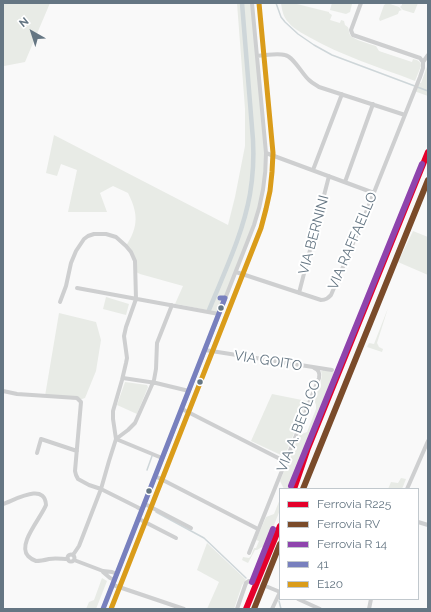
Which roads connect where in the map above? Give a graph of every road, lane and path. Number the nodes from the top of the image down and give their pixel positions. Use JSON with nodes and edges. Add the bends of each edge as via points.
{"nodes":[{"id":1,"x":252,"y":3,"type":"edge"},
{"id":2,"x":361,"y":3,"type":"edge"},
{"id":3,"x":428,"y":55,"type":"edge"},
{"id":4,"x":257,"y":56,"type":"junction"},
{"id":5,"x":423,"y":62,"type":"junction"},
{"id":6,"x":342,"y":94,"type":"junction"},
{"id":7,"x":373,"y":104,"type":"junction"},
{"id":8,"x":404,"y":115,"type":"junction"},
{"id":9,"x":266,"y":153,"type":"junction"},
{"id":10,"x":313,"y":170,"type":"junction"},
{"id":11,"x":329,"y":176,"type":"junction"},
{"id":12,"x":345,"y":182,"type":"junction"},
{"id":13,"x":374,"y":193,"type":"junction"},
{"id":14,"x":236,"y":272,"type":"junction"},
{"id":15,"x":78,"y":288,"type":"dead end"},
{"id":16,"x":299,"y":293,"type":"junction"},
{"id":17,"x":136,"y":299,"type":"junction"},
{"id":18,"x":60,"y":302,"type":"dead end"},
{"id":19,"x":172,"y":305,"type":"junction"},
{"id":20,"x":219,"y":314,"type":"junction"},
{"id":21,"x":205,"y":350,"type":"junction"},
{"id":22,"x":314,"y":368,"type":"junction"},
{"id":23,"x":332,"y":370,"type":"dead end"},
{"id":24,"x":123,"y":378,"type":"junction"},
{"id":25,"x":153,"y":383,"type":"junction"},
{"id":26,"x":189,"y":391,"type":"junction"},
{"id":27,"x":3,"y":392,"type":"edge"},
{"id":28,"x":182,"y":410,"type":"junction"},
{"id":29,"x":116,"y":439,"type":"junction"},
{"id":30,"x":428,"y":440,"type":"edge"},
{"id":31,"x":77,"y":451,"type":"junction"},
{"id":32,"x":37,"y":453,"type":"dead end"},
{"id":33,"x":162,"y":458,"type":"junction"},
{"id":34,"x":286,"y":462,"type":"junction"},
{"id":35,"x":156,"y":476,"type":"junction"},
{"id":36,"x":407,"y":488,"type":"edge"},
{"id":37,"x":101,"y":489,"type":"junction"},
{"id":38,"x":3,"y":504,"type":"edge"},
{"id":39,"x":145,"y":504,"type":"junction"},
{"id":40,"x":142,"y":510,"type":"junction"},
{"id":41,"x":139,"y":519,"type":"junction"},
{"id":42,"x":191,"y":528,"type":"dead end"},
{"id":43,"x":258,"y":529,"type":"junction"},
{"id":44,"x":176,"y":538,"type":"dead end"},
{"id":45,"x":248,"y":553,"type":"dead end"},
{"id":46,"x":73,"y":558,"type":"junction"},
{"id":47,"x":103,"y":571,"type":"junction"},
{"id":48,"x":117,"y":574,"type":"junction"},
{"id":49,"x":115,"y":580,"type":"junction"},
{"id":50,"x":255,"y":582,"type":"dead end"},
{"id":51,"x":113,"y":585,"type":"junction"},
{"id":52,"x":268,"y":587,"type":"tunnel mouth"},
{"id":53,"x":279,"y":592,"type":"edge"},
{"id":54,"x":279,"y":594,"type":"edge"},
{"id":55,"x":300,"y":600,"type":"edge"},
{"id":56,"x":103,"y":609,"type":"edge"},
{"id":57,"x":184,"y":609,"type":"edge"},
{"id":58,"x":237,"y":609,"type":"edge"},
{"id":59,"x":272,"y":609,"type":"edge"},
{"id":60,"x":319,"y":609,"type":"edge"}],
"edges":[{"from":1,"to":4,"type":"street"},
{"from":2,"to":5,"type":"street","via":[[351,30],[353,35],[420,58]]},
{"from":3,"to":5,"type":"street"},
{"from":4,"to":6,"type":"street","via":[[287,55],[314,84]]},
{"from":4,"to":9,"type":"street"},
{"from":5,"to":8,"type":"street","name":"VIA RAFFAELLO","via":[[418,82]]},
{"from":6,"to":7,"type":"street"},
{"from":6,"to":10,"type":"street"},
{"from":7,"to":8,"type":"street"},
{"from":7,"to":12,"type":"street"},
{"from":8,"to":13,"type":"street","name":"VIA RAFFAELLO"},
{"from":9,"to":10,"type":"street"},
{"from":9,"to":14,"type":"street","via":[[260,206]]},
{"from":10,"to":11,"type":"street"},
{"from":11,"to":12,"type":"street"},
{"from":11,"to":16,"type":"street","name":"VIA BERNINI"},
{"from":12,"to":13,"type":"street"},
{"from":13,"to":16,"type":"street","name":"VIA RAFFAELLO","via":[[329,298],[321,300]]},
{"from":14,"to":16,"type":"street","name":"VIA RAFFAELLO"},
{"from":14,"to":20,"type":"street"},
{"from":15,"to":17,"type":"street"},
{"from":17,"to":18,"type":"street","via":[[135,261],[131,252],[116,238],[106,234],[94,234],[84,239],[76,251]]},
{"from":17,"to":19,"type":"street"},
{"from":17,"to":24,"type":"street","via":[[124,336],[127,358]]},
{"from":19,"to":20,"type":"street"},
{"from":19,"to":25,"type":"street","via":[[158,343]]},
{"from":20,"to":21,"type":"street"},
{"from":21,"to":22,"type":"street","name":"VIA GOITO"},
{"from":21,"to":26,"type":"street"},
{"from":22,"to":23,"type":"street","name":"VIA GOITO"},
{"from":22,"to":34,"type":"street","name":"VIA A. BEOLCO","via":[[320,375]]},
{"from":24,"to":25,"type":"street"},
{"from":24,"to":29,"type":"street","via":[[113,411]]},
{"from":25,"to":26,"type":"street"},
{"from":25,"to":29,"type":"street","via":[[135,423]]},
{"from":26,"to":28,"type":"street"},
{"from":27,"to":31,"type":"street","via":[[77,398],[81,402]]},
{"from":28,"to":33,"type":"street"},
{"from":28,"to":34,"type":"street"},
{"from":29,"to":33,"type":"street"},
{"from":29,"to":37,"type":"street"},
{"from":30,"to":36,"type":"street"},
{"from":31,"to":32,"type":"street","via":[[41,440]]},
{"from":31,"to":37,"type":"street","via":[[76,476],[83,482]]},
{"from":33,"to":35,"type":"street"},
{"from":34,"to":43,"type":"street","name":"VIA A. BEOLCO"},
{"from":35,"to":39,"type":"street"},
{"from":35,"to":43,"type":"street"},
{"from":37,"to":40,"type":"street"},
{"from":37,"to":46,"type":"street"},
{"from":38,"to":46,"type":"street","via":[[31,493],[41,494],[46,505],[25,543],[26,553],[29,557],[41,561],[68,559],[69,556]]},
{"from":39,"to":40,"type":"street"},
{"from":39,"to":42,"type":"street"},
{"from":40,"to":41,"type":"street"},
{"from":41,"to":44,"type":"street"},
{"from":41,"to":48,"type":"street"},
{"from":43,"to":45,"type":"street","name":"VIA A. BEOLCO"},
{"from":46,"to":47,"type":"street"},
{"from":47,"to":48,"type":"street"},
{"from":47,"to":49,"type":"street"},
{"from":48,"to":49,"type":"street"},
{"from":49,"to":51,"type":"street"},
{"from":50,"to":58,"type":"street","via":[[246,583]]},
{"from":51,"to":56,"type":"street"},
{"from":51,"to":57,"type":"street"},
{"from":52,"to":53,"type":"street"},
{"from":54,"to":59,"type":"street"},
{"from":55,"to":60,"type":"street"}]}
